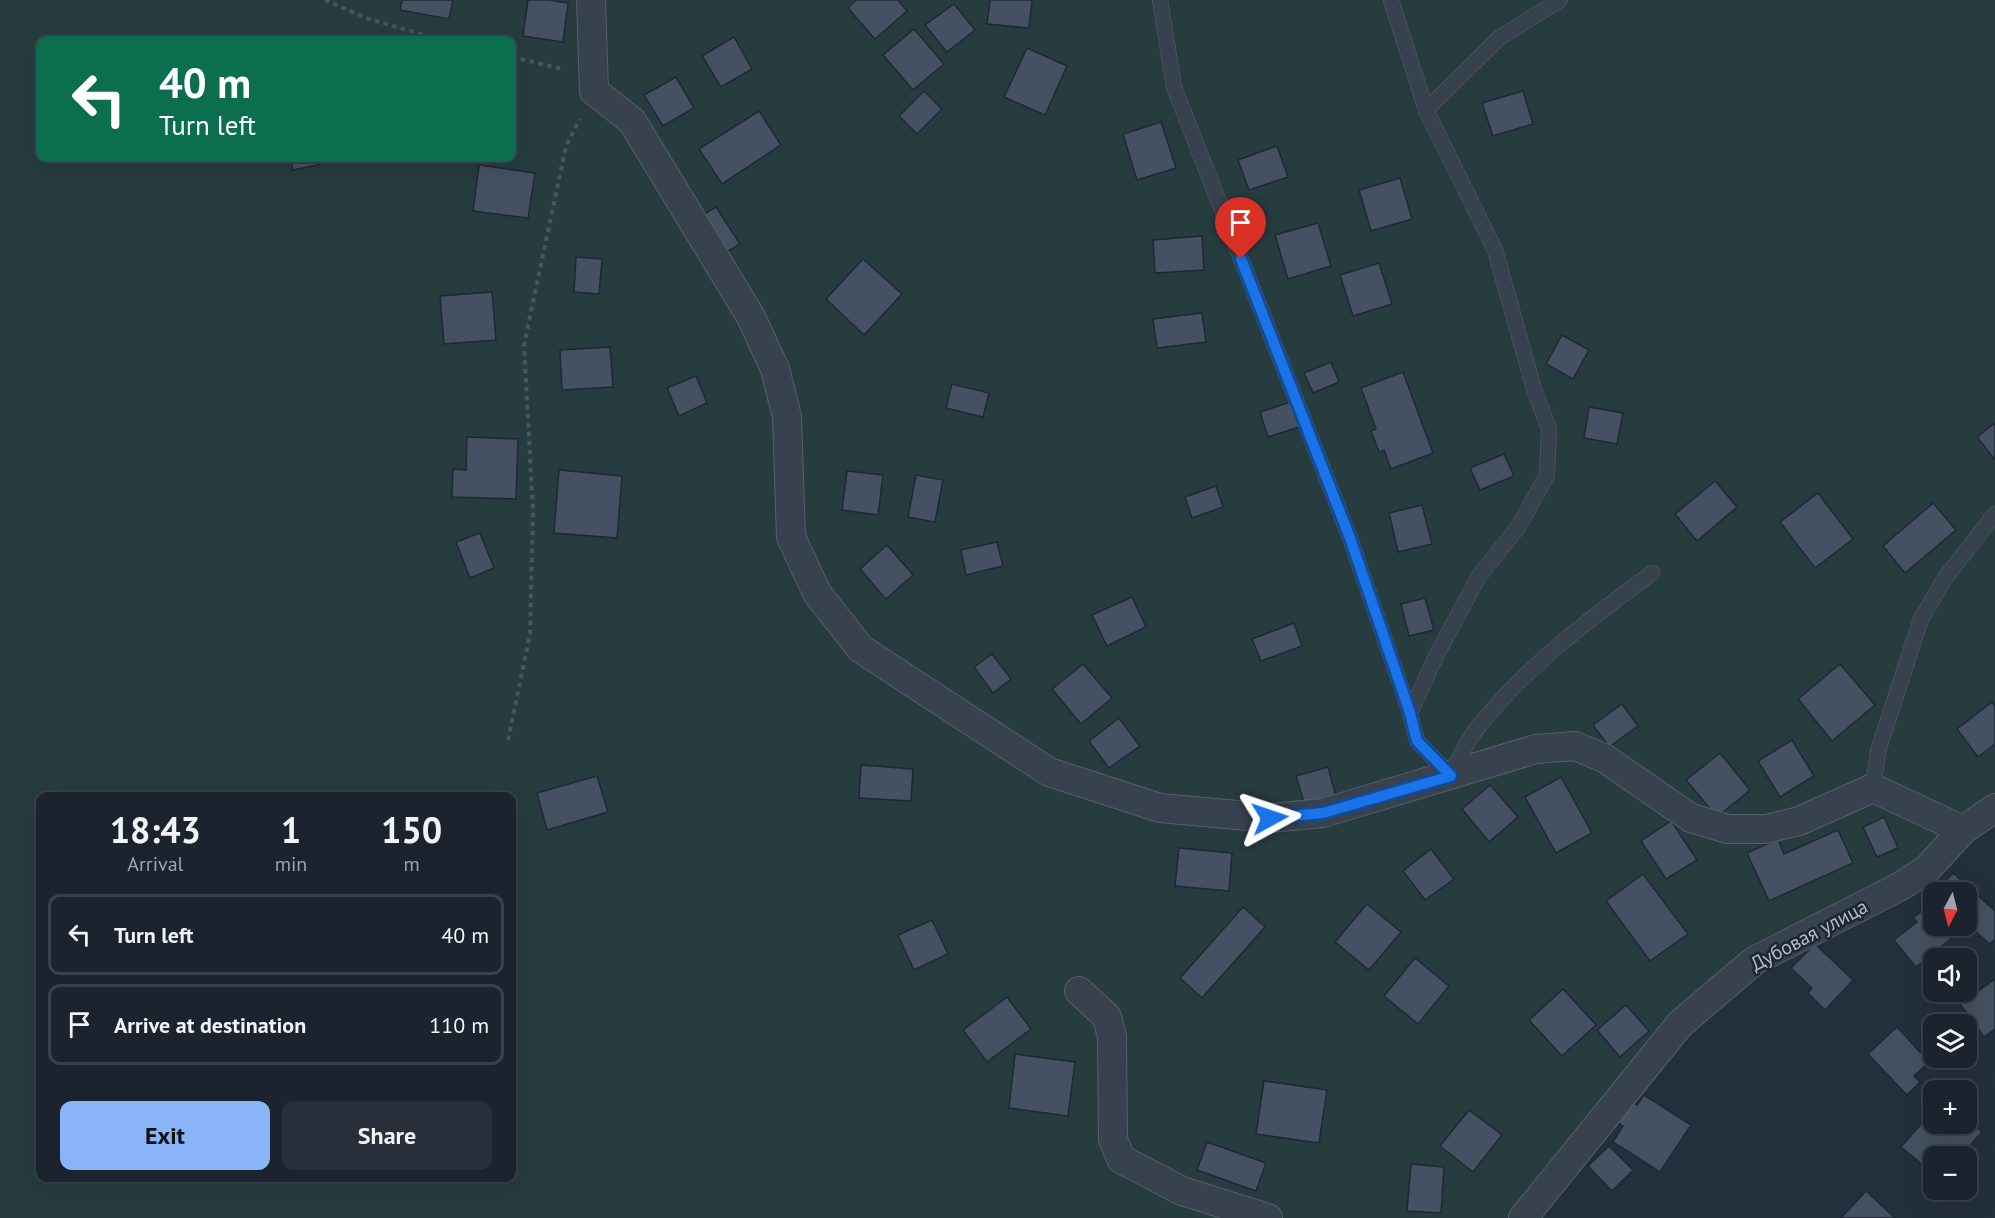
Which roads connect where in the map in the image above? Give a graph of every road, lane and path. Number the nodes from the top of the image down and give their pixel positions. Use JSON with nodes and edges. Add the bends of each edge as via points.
{"nodes":[{"id":1,"x":325,"y":0,"type":"edge"},
{"id":2,"x":1160,"y":0,"type":"edge"},
{"id":3,"x":1392,"y":0,"type":"edge"},
{"id":4,"x":1560,"y":0,"type":"edge"},
{"id":5,"x":591,"y":3,"type":"edge"},
{"id":6,"x":428,"y":36,"type":"edge"},
{"id":7,"x":516,"y":58,"type":"edge"},
{"id":8,"x":594,"y":91,"type":"junction"},
{"id":9,"x":1426,"y":110,"type":"junction"},
{"id":10,"x":1995,"y":513,"type":"edge"},
{"id":11,"x":1652,"y":573,"type":"dead end"},
{"id":12,"x":1410,"y":713,"type":"junction"},
{"id":13,"x":508,"y":741,"type":"dead end"},
{"id":14,"x":1451,"y":776,"type":"junction"},
{"id":15,"x":1873,"y":788,"type":"junction"},
{"id":16,"x":1995,"y":808,"type":"edge"},
{"id":17,"x":1963,"y":830,"type":"junction"},
{"id":18,"x":1079,"y":992,"type":"dead end"},
{"id":19,"x":1268,"y":1218,"type":"edge"},
{"id":20,"x":1522,"y":1218,"type":"edge"}],
"edges":[{"from":1,"to":6,"type":"path","via":[[369,19]]},
{"from":2,"to":12,"type":"lane","via":[[1174,87],[1350,538]]},
{"from":3,"to":9,"type":"lane"},
{"from":4,"to":9,"type":"lane","via":[[1499,38]]},
{"from":5,"to":8,"type":"street"},
{"from":7,"to":8,"type":"path","via":[[570,70]]},
{"from":8,"to":13,"type":"path","via":[[566,146],[524,345],[533,511],[530,634]]},
{"from":8,"to":14,"type":"street","via":[[632,121],[752,317],[774,369],[787,417],[791,537],[817,593],[861,649],[1049,772],[1160,808],[1270,818],[1323,813]]},
{"from":9,"to":12,"type":"lane","via":[[1495,250],[1549,429],[1547,475],[1519,526],[1479,576]]},
{"from":10,"to":15,"type":"lane","via":[[1945,578],[1921,619],[1878,751]]},
{"from":11,"to":14,"type":"lane","via":[[1530,670],[1473,733]]},
{"from":12,"to":14,"type":"lane","via":[[1417,741]]},
{"from":14,"to":15,"type":"street","via":[[1536,749],[1575,746],[1604,758],[1692,818],[1728,830],[1766,829],[1799,820]]},
{"from":15,"to":17,"type":"street"},
{"from":16,"to":17,"type":"street","name":"Дубовая улица"},
{"from":17,"to":20,"type":"street","name":"Дубовая улица","via":[[1927,869],[1754,961],[1680,1024]]},
{"from":18,"to":19,"type":"street","via":[[1107,1017],[1112,1037],[1113,1139],[1121,1160],[1182,1191]]}]}
